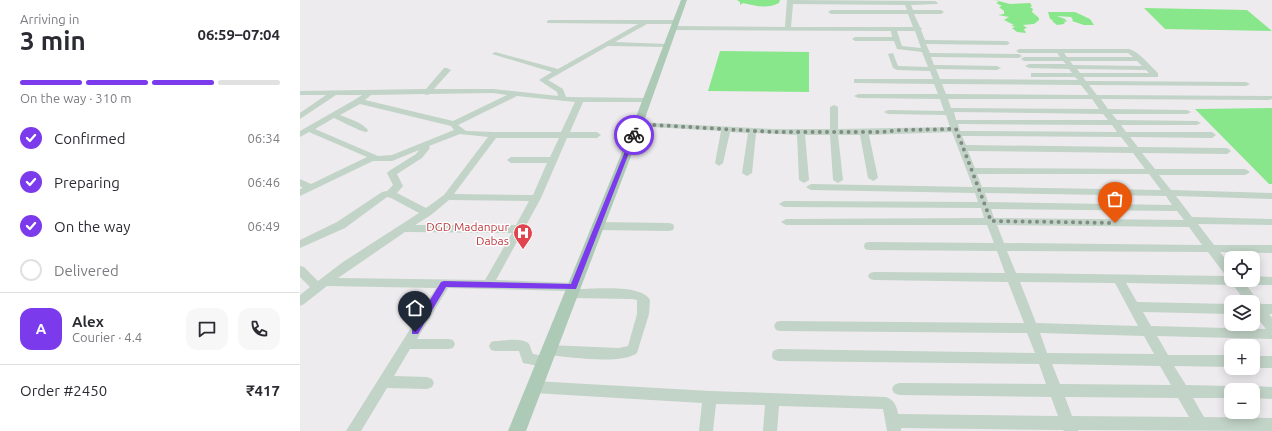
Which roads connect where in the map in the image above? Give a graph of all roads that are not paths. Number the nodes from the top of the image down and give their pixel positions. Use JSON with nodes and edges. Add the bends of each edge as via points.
{"nodes":[{"id":1,"x":684,"y":0,"type":"edge"},
{"id":2,"x":790,"y":1,"type":"edge"},
{"id":3,"x":907,"y":1,"type":"edge"},
{"id":4,"x":935,"y":3,"type":"dead end"},
{"id":5,"x":831,"y":12,"type":"dead end"},
{"id":6,"x":913,"y":15,"type":"junction"},
{"id":7,"x":941,"y":15,"type":"dead end"},
{"id":8,"x":841,"y":18,"type":"dead end"},
{"id":9,"x":549,"y":22,"type":"dead end"},
{"id":10,"x":646,"y":22,"type":"junction"},
{"id":11,"x":675,"y":25,"type":"junction"},
{"id":12,"x":788,"y":28,"type":"junction"},
{"id":13,"x":893,"y":28,"type":"junction"},
{"id":14,"x":918,"y":29,"type":"junction"},
{"id":15,"x":855,"y":39,"type":"dead end"},
{"id":16,"x":896,"y":39,"type":"junction"},
{"id":17,"x":1007,"y":43,"type":"dead end"},
{"id":18,"x":606,"y":44,"type":"junction"},
{"id":19,"x":667,"y":46,"type":"junction"},
{"id":20,"x":926,"y":49,"type":"junction"},
{"id":21,"x":1059,"y":51,"type":"junction"},
{"id":22,"x":495,"y":54,"type":"dead end"},
{"id":23,"x":891,"y":54,"type":"dead end"},
{"id":24,"x":1021,"y":55,"type":"junction"},
{"id":25,"x":1065,"y":59,"type":"junction"},
{"id":26,"x":1140,"y":59,"type":"junction"},
{"id":27,"x":1029,"y":66,"type":"dead end"},
{"id":28,"x":1071,"y":67,"type":"junction"},
{"id":29,"x":933,"y":68,"type":"junction"},
{"id":30,"x":997,"y":68,"type":"dead end"},
{"id":31,"x":1148,"y":68,"type":"junction"},
{"id":32,"x":447,"y":70,"type":"dead end"},
{"id":33,"x":558,"y":71,"type":"junction"},
{"id":34,"x":1034,"y":75,"type":"dead end"},
{"id":35,"x":1081,"y":79,"type":"junction"},
{"id":36,"x":857,"y":81,"type":"dead end"},
{"id":37,"x":938,"y":82,"type":"junction"},
{"id":38,"x":1246,"y":84,"type":"dead end"},
{"id":39,"x":427,"y":92,"type":"junction"},
{"id":40,"x":300,"y":93,"type":"edge"},
{"id":41,"x":334,"y":93,"type":"junction"},
{"id":42,"x":368,"y":93,"type":"junction"},
{"id":43,"x":517,"y":93,"type":"junction"},
{"id":44,"x":858,"y":96,"type":"dead end"},
{"id":45,"x":944,"y":96,"type":"junction"},
{"id":46,"x":1095,"y":97,"type":"junction"},
{"id":47,"x":1269,"y":98,"type":"dead end"},
{"id":48,"x":563,"y":100,"type":"junction"},
{"id":49,"x":580,"y":100,"type":"junction"},
{"id":50,"x":647,"y":100,"type":"junction"},
{"id":51,"x":358,"y":101,"type":"junction"},
{"id":52,"x":834,"y":107,"type":"dead end"},
{"id":53,"x":1106,"y":111,"type":"junction"},
{"id":54,"x":888,"y":112,"type":"dead end"},
{"id":55,"x":1187,"y":112,"type":"dead end"},
{"id":56,"x":334,"y":115,"type":"junction"},
{"id":57,"x":300,"y":117,"type":"edge"},
{"id":58,"x":953,"y":121,"type":"junction"},
{"id":59,"x":1114,"y":122,"type":"junction"},
{"id":60,"x":1197,"y":123,"type":"dead end"},
{"id":61,"x":454,"y":124,"type":"junction"},
{"id":62,"x":637,"y":124,"type":"junction"},
{"id":63,"x":309,"y":129,"type":"junction"},
{"id":64,"x":726,"y":129,"type":"junction"},
{"id":65,"x":364,"y":130,"type":"dead end"},
{"id":66,"x":460,"y":131,"type":"junction"},
{"id":67,"x":752,"y":131,"type":"junction"},
{"id":68,"x":801,"y":132,"type":"junction"},
{"id":69,"x":834,"y":132,"type":"junction"},
{"id":70,"x":864,"y":132,"type":"junction"},
{"id":71,"x":300,"y":134,"type":"edge"},
{"id":72,"x":1124,"y":134,"type":"junction"},
{"id":73,"x":494,"y":135,"type":"junction"},
{"id":74,"x":564,"y":135,"type":"junction"},
{"id":75,"x":597,"y":135,"type":"dead end"},
{"id":76,"x":1212,"y":135,"type":"dead end"},
{"id":77,"x":429,"y":144,"type":"junction"},
{"id":78,"x":964,"y":148,"type":"junction"},
{"id":79,"x":1136,"y":150,"type":"junction"},
{"id":80,"x":1227,"y":152,"type":"dead end"},
{"id":81,"x":376,"y":158,"type":"junction"},
{"id":82,"x":511,"y":160,"type":"dead end"},
{"id":83,"x":553,"y":160,"type":"junction"},
{"id":84,"x":719,"y":163,"type":"dead end"},
{"id":85,"x":972,"y":171,"type":"junction"},
{"id":86,"x":1152,"y":171,"type":"junction"},
{"id":87,"x":1245,"y":172,"type":"dead end"},
{"id":88,"x":747,"y":173,"type":"dead end"},
{"id":89,"x":873,"y":178,"type":"dead end"},
{"id":90,"x":838,"y":180,"type":"dead end"},
{"id":91,"x":300,"y":182,"type":"edge"},
{"id":92,"x":311,"y":188,"type":"junction"},
{"id":93,"x":979,"y":190,"type":"junction"},
{"id":94,"x":300,"y":193,"type":"edge"},
{"id":95,"x":1169,"y":193,"type":"junction"},
{"id":96,"x":390,"y":194,"type":"junction"},
{"id":97,"x":447,"y":196,"type":"junction"},
{"id":98,"x":1272,"y":196,"type":"edge"},
{"id":99,"x":536,"y":198,"type":"junction"},
{"id":100,"x":784,"y":204,"type":"dead end"},
{"id":101,"x":985,"y":205,"type":"junction"},
{"id":102,"x":1180,"y":208,"type":"junction"},
{"id":103,"x":427,"y":213,"type":"junction"},
{"id":104,"x":991,"y":221,"type":"junction"},
{"id":105,"x":786,"y":222,"type":"dead end"},
{"id":106,"x":1191,"y":222,"type":"junction"},
{"id":107,"x":1272,"y":222,"type":"edge"},
{"id":108,"x":598,"y":226,"type":"junction"},
{"id":109,"x":668,"y":227,"type":"dead end"},
{"id":110,"x":404,"y":228,"type":"junction"},
{"id":111,"x":518,"y":229,"type":"junction"},
{"id":112,"x":300,"y":244,"type":"edge"},
{"id":113,"x":868,"y":246,"type":"dead end"},
{"id":114,"x":1001,"y":247,"type":"junction"},
{"id":115,"x":1211,"y":248,"type":"junction"},
{"id":116,"x":1272,"y":249,"type":"edge"},
{"id":117,"x":1224,"y":265,"type":"edge"},
{"id":118,"x":300,"y":270,"type":"edge"},
{"id":119,"x":874,"y":276,"type":"dead end"},
{"id":120,"x":1013,"y":278,"type":"junction"},
{"id":121,"x":1224,"y":278,"type":"edge"},
{"id":122,"x":1118,"y":279,"type":"junction"},
{"id":123,"x":1260,"y":280,"type":"edge"},
{"id":124,"x":1272,"y":281,"type":"edge"},
{"id":125,"x":321,"y":284,"type":"junction"},
{"id":126,"x":444,"y":284,"type":"junction"},
{"id":127,"x":488,"y":284,"type":"junction"},
{"id":128,"x":572,"y":290,"type":"junction"},
{"id":129,"x":300,"y":301,"type":"edge"},
{"id":130,"x":1134,"y":307,"type":"junction"},
{"id":131,"x":1260,"y":307,"type":"edge"},
{"id":132,"x":1224,"y":309,"type":"edge"},
{"id":133,"x":1272,"y":309,"type":"edge"},
{"id":134,"x":1260,"y":313,"type":"edge"},
{"id":135,"x":780,"y":326,"type":"dead end"},
{"id":136,"x":1272,"y":327,"type":"edge"},
{"id":137,"x":1032,"y":328,"type":"junction"},
{"id":138,"x":1147,"y":330,"type":"junction"},
{"id":139,"x":1272,"y":334,"type":"edge"},
{"id":140,"x":408,"y":344,"type":"junction"},
{"id":141,"x":449,"y":344,"type":"dead end"},
{"id":142,"x":495,"y":346,"type":"dead end"},
{"id":143,"x":778,"y":355,"type":"dead end"},
{"id":144,"x":546,"y":356,"type":"junction"},
{"id":145,"x":1043,"y":358,"type":"junction"},
{"id":146,"x":1164,"y":360,"type":"junction"},
{"id":147,"x":1224,"y":362,"type":"edge"},
{"id":148,"x":1260,"y":362,"type":"edge"},
{"id":149,"x":1272,"y":362,"type":"edge"},
{"id":150,"x":384,"y":382,"type":"junction"},
{"id":151,"x":427,"y":383,"type":"dead end"},
{"id":152,"x":534,"y":387,"type":"junction"},
{"id":153,"x":899,"y":389,"type":"dead end"},
{"id":154,"x":1056,"y":390,"type":"junction"},
{"id":155,"x":1181,"y":390,"type":"junction"},
{"id":156,"x":1224,"y":392,"type":"edge"},
{"id":157,"x":1260,"y":392,"type":"edge"},
{"id":158,"x":1272,"y":393,"type":"edge"},
{"id":159,"x":710,"y":397,"type":"junction"},
{"id":160,"x":773,"y":398,"type":"junction"},
{"id":161,"x":1272,"y":425,"type":"edge"},
{"id":162,"x":893,"y":426,"type":"edge"},
{"id":163,"x":1069,"y":427,"type":"edge"},
{"id":164,"x":1203,"y":428,"type":"edge"},
{"id":165,"x":352,"y":431,"type":"edge"},
{"id":166,"x":517,"y":431,"type":"edge"},
{"id":167,"x":706,"y":431,"type":"edge"},
{"id":168,"x":770,"y":431,"type":"edge"}],
"edges":[{"from":1,"to":11,"type":"main road"},
{"from":2,"to":3,"type":"street"},
{"from":2,"to":12,"type":"street"},
{"from":3,"to":4,"type":"street"},
{"from":3,"to":6,"type":"street"},
{"from":5,"to":6,"type":"street"},
{"from":6,"to":7,"type":"street"},
{"from":6,"to":8,"type":"street"},
{"from":6,"to":14,"type":"street"},
{"from":9,"to":10,"type":"street"},
{"from":10,"to":11,"type":"street"},
{"from":10,"to":18,"type":"street"},
{"from":11,"to":12,"type":"street"},
{"from":11,"to":19,"type":"main road"},
{"from":12,"to":13,"type":"street"},
{"from":13,"to":14,"type":"street"},
{"from":13,"to":16,"type":"street"},
{"from":14,"to":20,"type":"street"},
{"from":15,"to":16,"type":"street"},
{"from":16,"to":20,"type":"street","via":[[901,49]]},
{"from":17,"to":20,"type":"street"},
{"from":18,"to":19,"type":"street"},
{"from":18,"to":33,"type":"street"},
{"from":19,"to":50,"type":"main road"},
{"from":20,"to":24,"type":"street"},
{"from":20,"to":29,"type":"street"},
{"from":21,"to":24,"type":"street"},
{"from":21,"to":25,"type":"street"},
{"from":21,"to":26,"type":"street","via":[[1129,51]]},
{"from":22,"to":33,"type":"street"},
{"from":23,"to":29,"type":"street","via":[[897,68]]},
{"from":24,"to":25,"type":"street"},
{"from":25,"to":26,"type":"street"},
{"from":25,"to":28,"type":"street"},
{"from":26,"to":31,"type":"street"},
{"from":27,"to":28,"type":"street"},
{"from":28,"to":31,"type":"street"},
{"from":28,"to":35,"type":"street"},
{"from":29,"to":30,"type":"street"},
{"from":29,"to":37,"type":"street"},
{"from":31,"to":35,"type":"street","via":[[1155,75]]},
{"from":32,"to":39,"type":"street"},
{"from":33,"to":48,"type":"street","via":[[543,82],[560,91]]},
{"from":34,"to":35,"type":"street"},
{"from":35,"to":37,"type":"street"},
{"from":35,"to":38,"type":"street"},
{"from":35,"to":46,"type":"street"},
{"from":36,"to":37,"type":"street"},
{"from":37,"to":45,"type":"street"},
{"from":39,"to":42,"type":"street"},
{"from":39,"to":43,"type":"street"},
{"from":40,"to":41,"type":"street"},
{"from":41,"to":42,"type":"street"},
{"from":41,"to":57,"type":"street"},
{"from":42,"to":51,"type":"street"},
{"from":43,"to":48,"type":"street"},
{"from":43,"to":61,"type":"street"},
{"from":44,"to":45,"type":"street"},
{"from":45,"to":46,"type":"street"},
{"from":45,"to":58,"type":"street"},
{"from":46,"to":47,"type":"street"},
{"from":46,"to":53,"type":"street"},
{"from":48,"to":49,"type":"street"},
{"from":49,"to":50,"type":"street"},
{"from":49,"to":74,"type":"street"},
{"from":50,"to":62,"type":"main road"},
{"from":51,"to":56,"type":"street"},
{"from":51,"to":61,"type":"street"},
{"from":52,"to":69,"type":"street"},
{"from":53,"to":55,"type":"street"},
{"from":53,"to":58,"type":"street"},
{"from":53,"to":59,"type":"street"},
{"from":54,"to":58,"type":"street"},
{"from":56,"to":63,"type":"street"},
{"from":56,"to":65,"type":"street"},
{"from":58,"to":59,"type":"street"},
{"from":58,"to":70,"type":"street","via":[[902,130]]},
{"from":58,"to":72,"type":"street"},
{"from":58,"to":78,"type":"street"},
{"from":59,"to":60,"type":"street"},
{"from":59,"to":72,"type":"street"},
{"from":61,"to":66,"type":"street"},
{"from":62,"to":64,"type":"street"},
{"from":62,"to":108,"type":"main road"},
{"from":63,"to":71,"type":"street"},
{"from":63,"to":81,"type":"street"},
{"from":64,"to":67,"type":"street"},
{"from":64,"to":84,"type":"street"},
{"from":66,"to":73,"type":"street"},
{"from":66,"to":77,"type":"street"},
{"from":67,"to":68,"type":"street"},
{"from":67,"to":88,"type":"street"},
{"from":68,"to":69,"type":"street"},
{"from":68,"to":93,"type":"street","via":[[807,184]]},
{"from":69,"to":70,"type":"street"},
{"from":69,"to":90,"type":"street"},
{"from":70,"to":89,"type":"street"},
{"from":72,"to":76,"type":"street"},
{"from":72,"to":79,"type":"street"},
{"from":73,"to":74,"type":"street"},
{"from":73,"to":97,"type":"street"},
{"from":74,"to":75,"type":"street"},
{"from":74,"to":83,"type":"street"},
{"from":77,"to":81,"type":"street","via":[[387,159]]},
{"from":77,"to":96,"type":"street","via":[[421,154],[392,173],[398,186]]},
{"from":78,"to":79,"type":"street"},
{"from":78,"to":85,"type":"street"},
{"from":79,"to":80,"type":"street"},
{"from":79,"to":86,"type":"street"},
{"from":81,"to":92,"type":"street"},
{"from":82,"to":83,"type":"street"},
{"from":83,"to":99,"type":"street"},
{"from":85,"to":86,"type":"street"},
{"from":85,"to":93,"type":"street"},
{"from":86,"to":87,"type":"street"},
{"from":86,"to":95,"type":"street"},
{"from":91,"to":92,"type":"street"},
{"from":92,"to":94,"type":"street"},
{"from":93,"to":95,"type":"street"},
{"from":93,"to":101,"type":"street"},
{"from":95,"to":98,"type":"street"},
{"from":95,"to":102,"type":"street"},
{"from":96,"to":103,"type":"street"},
{"from":96,"to":112,"type":"street","via":[[382,196],[341,225]]},
{"from":97,"to":99,"type":"street"},
{"from":97,"to":103,"type":"street"},
{"from":99,"to":111,"type":"street"},
{"from":100,"to":101,"type":"street"},
{"from":101,"to":102,"type":"street"},
{"from":101,"to":104,"type":"street"},
{"from":102,"to":106,"type":"street"},
{"from":103,"to":110,"type":"street"},
{"from":104,"to":105,"type":"street"},
{"from":104,"to":106,"type":"street"},
{"from":104,"to":114,"type":"street"},
{"from":106,"to":107,"type":"street"},
{"from":106,"to":115,"type":"street"},
{"from":108,"to":109,"type":"street"},
{"from":108,"to":128,"type":"main road"},
{"from":110,"to":111,"type":"street"},
{"from":110,"to":125,"type":"street"},
{"from":111,"to":127,"type":"street"},
{"from":113,"to":114,"type":"street"},
{"from":114,"to":115,"type":"street"},
{"from":114,"to":120,"type":"street"},
{"from":115,"to":116,"type":"street"},
{"from":115,"to":117,"type":"street"},
{"from":118,"to":125,"type":"street"},
{"from":119,"to":120,"type":"street"},
{"from":120,"to":122,"type":"street"},
{"from":120,"to":137,"type":"street"},
{"from":121,"to":122,"type":"street"},
{"from":122,"to":130,"type":"street"},
{"from":123,"to":124,"type":"street"},
{"from":125,"to":126,"type":"street"},
{"from":125,"to":129,"type":"street"},
{"from":126,"to":127,"type":"street"},
{"from":126,"to":140,"type":"street"},
{"from":127,"to":128,"type":"street"},
{"from":128,"to":144,"type":"main road"},
{"from":128,"to":144,"type":"street","via":[[632,294],[641,297],[644,300],[643,314],[633,349],[619,354]]},
{"from":130,"to":132,"type":"street"},
{"from":130,"to":138,"type":"street"},
{"from":131,"to":133,"type":"street"},
{"from":134,"to":136,"type":"street"},
{"from":135,"to":137,"type":"street"},
{"from":137,"to":138,"type":"street"},
{"from":137,"to":145,"type":"street"},
{"from":138,"to":139,"type":"street"},
{"from":138,"to":146,"type":"street"},
{"from":140,"to":141,"type":"street"},
{"from":140,"to":150,"type":"street"},
{"from":142,"to":144,"type":"street","via":[[520,346],[524,348],[528,359]]},
{"from":143,"to":145,"type":"street"},
{"from":144,"to":152,"type":"main road"},
{"from":145,"to":146,"type":"street"},
{"from":145,"to":154,"type":"street"},
{"from":146,"to":147,"type":"street"},
{"from":146,"to":155,"type":"street"},
{"from":148,"to":149,"type":"street"},
{"from":150,"to":151,"type":"street"},
{"from":150,"to":165,"type":"street"},
{"from":152,"to":159,"type":"street"},
{"from":152,"to":166,"type":"main road"},
{"from":153,"to":154,"type":"street"},
{"from":154,"to":155,"type":"street"},
{"from":154,"to":163,"type":"street"},
{"from":155,"to":156,"type":"street"},
{"from":155,"to":164,"type":"street"},
{"from":157,"to":158,"type":"street"},
{"from":159,"to":160,"type":"street"},
{"from":159,"to":167,"type":"street"},
{"from":160,"to":162,"type":"street","via":[[886,403],[890,408]]},
{"from":160,"to":168,"type":"street"},
{"from":161,"to":164,"type":"street"},
{"from":162,"to":163,"type":"street"},
{"from":163,"to":164,"type":"street"}]}
